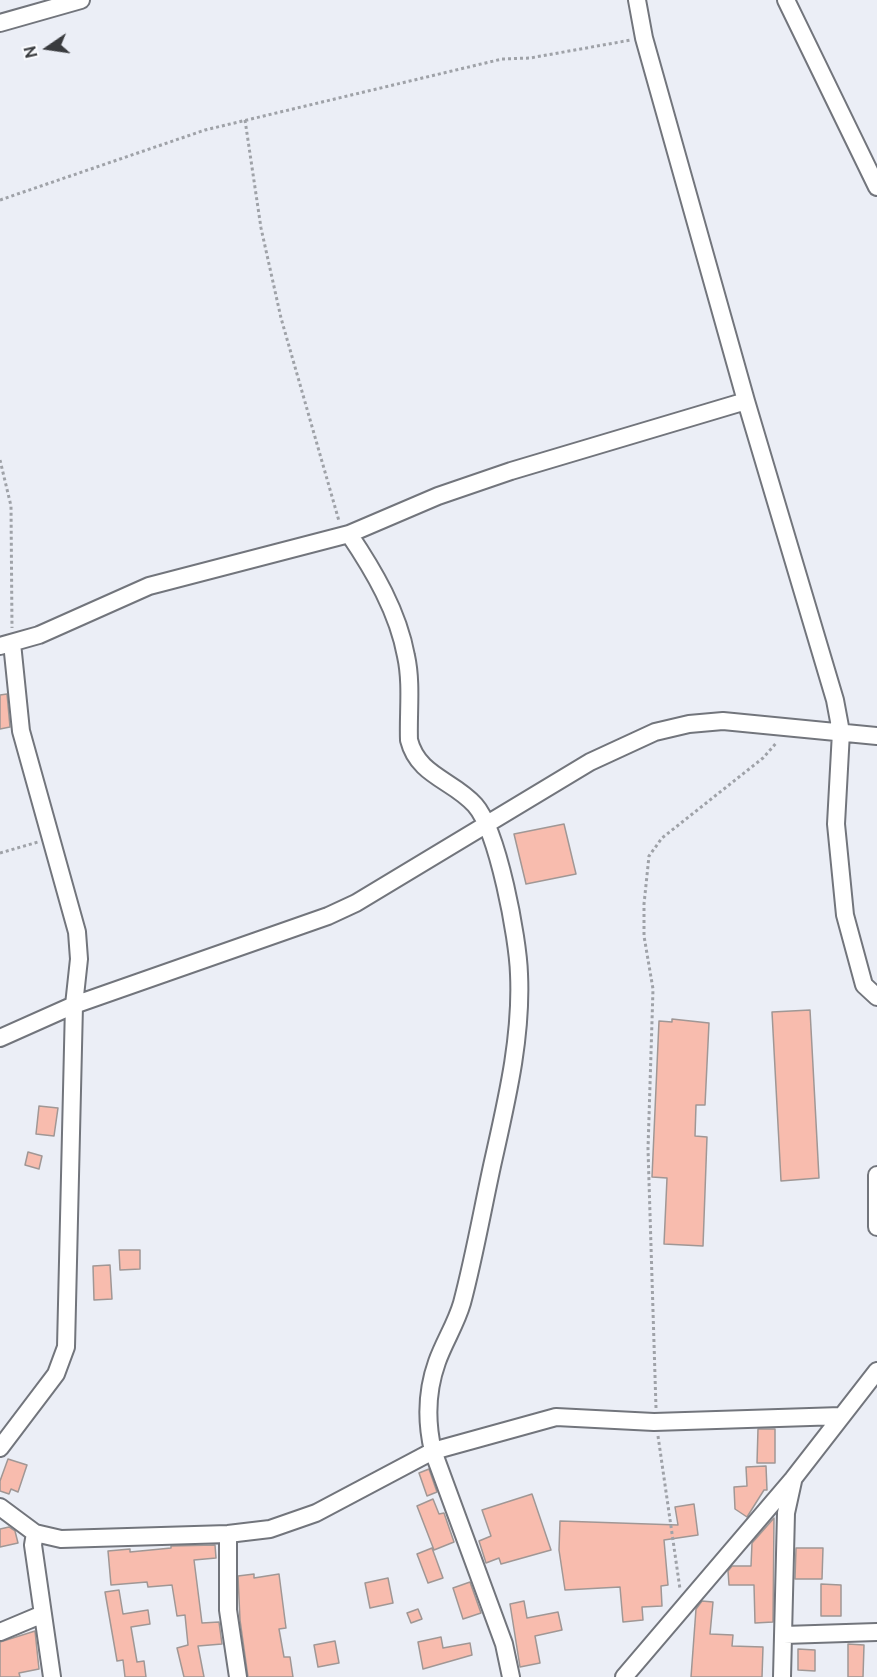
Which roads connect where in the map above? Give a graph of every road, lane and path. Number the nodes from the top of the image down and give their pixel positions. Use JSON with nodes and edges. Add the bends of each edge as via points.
{"nodes":[{"id":1,"x":81,"y":0,"type":"edge"},
{"id":2,"x":637,"y":0,"type":"edge"},
{"id":3,"x":786,"y":0,"type":"edge"},
{"id":4,"x":0,"y":23,"type":"edge"},
{"id":5,"x":644,"y":38,"type":"junction"},
{"id":6,"x":245,"y":120,"type":"junction"},
{"id":7,"x":877,"y":187,"type":"edge"},
{"id":8,"x":0,"y":200,"type":"edge"},
{"id":9,"x":746,"y":401,"type":"junction"},
{"id":10,"x":0,"y":460,"type":"edge"},
{"id":11,"x":346,"y":535,"type":"junction"},
{"id":12,"x":6,"y":644,"type":"edge"},
{"id":13,"x":782,"y":726,"type":"junction"},
{"id":14,"x":841,"y":732,"type":"junction"},
{"id":15,"x":877,"y":736,"type":"edge"},
{"id":16,"x":487,"y":824,"type":"junction"},
{"id":17,"x":51,"y":838,"type":"junction"},
{"id":18,"x":0,"y":853,"type":"edge"},
{"id":19,"x":877,"y":997,"type":"edge"},
{"id":20,"x":74,"y":1005,"type":"junction"},
{"id":21,"x":0,"y":1038,"type":"edge"},
{"id":22,"x":877,"y":1175,"type":"edge"},
{"id":23,"x":877,"y":1227,"type":"edge"},
{"id":24,"x":877,"y":1371,"type":"edge"},
{"id":25,"x":841,"y":1416,"type":"junction"},
{"id":26,"x":656,"y":1422,"type":"junction"},
{"id":27,"x":0,"y":1448,"type":"edge"},
{"id":28,"x":433,"y":1451,"type":"junction"},
{"id":29,"x":793,"y":1479,"type":"junction"},
{"id":30,"x":0,"y":1507,"type":"edge"},
{"id":31,"x":35,"y":1533,"type":"junction"},
{"id":32,"x":228,"y":1534,"type":"junction"},
{"id":33,"x":683,"y":1608,"type":"junction"},
{"id":34,"x":43,"y":1614,"type":"junction"},
{"id":35,"x":0,"y":1632,"type":"edge"},
{"id":36,"x":877,"y":1632,"type":"edge"},
{"id":37,"x":784,"y":1635,"type":"junction"},
{"id":38,"x":52,"y":1677,"type":"edge"},
{"id":39,"x":238,"y":1677,"type":"edge"},
{"id":40,"x":511,"y":1677,"type":"edge"},
{"id":41,"x":624,"y":1677,"type":"edge"},
{"id":42,"x":782,"y":1677,"type":"edge"}],
"edges":[{"from":1,"to":4,"type":"street"},
{"from":2,"to":5,"type":"street"},
{"from":3,"to":7,"type":"street"},
{"from":5,"to":6,"type":"path","via":[[530,58],[502,58]]},
{"from":5,"to":9,"type":"street"},
{"from":6,"to":8,"type":"path"},
{"from":6,"to":11,"type":"path","via":[[261,228],[280,318]]},
{"from":9,"to":11,"type":"street","via":[[512,471],[438,496]]},
{"from":9,"to":14,"type":"street","via":[[835,700]]},
{"from":10,"to":12,"type":"path","via":[[12,526]]},
{"from":11,"to":12,"type":"street","via":[[149,586],[48,632]]},
{"from":11,"to":16,"type":"street","via":[[370,565],[407,657],[412,753],[421,765],[476,805]]},
{"from":12,"to":17,"type":"street","via":[[21,731]]},
{"from":13,"to":14,"type":"street"},
{"from":13,"to":16,"type":"street","via":[[723,721],[655,732],[590,762]]},
{"from":13,"to":26,"type":"path","via":[[776,743],[763,758],[662,838],[649,856],[644,936],[653,989],[648,1149]]},
{"from":14,"to":15,"type":"street"},
{"from":14,"to":19,"type":"street","via":[[837,824],[842,897],[864,985]]},
{"from":16,"to":20,"type":"street","via":[[328,916]]},
{"from":16,"to":28,"type":"street","via":[[515,942],[519,972],[518,1034],[468,1279],[431,1386],[428,1422]]},
{"from":17,"to":18,"type":"path"},
{"from":17,"to":20,"type":"street","via":[[77,932],[79,959]]},
{"from":20,"to":21,"type":"street"},
{"from":20,"to":27,"type":"street","via":[[66,1347],[56,1374]]},
{"from":22,"to":23,"type":"street"},
{"from":24,"to":25,"type":"street"},
{"from":25,"to":26,"type":"street"},
{"from":25,"to":29,"type":"street"},
{"from":26,"to":28,"type":"street","via":[[556,1417]]},
{"from":26,"to":33,"type":"path"},
{"from":28,"to":32,"type":"street","via":[[295,1522]]},
{"from":28,"to":40,"type":"street","via":[[504,1644]]},
{"from":29,"to":33,"type":"street"},
{"from":29,"to":37,"type":"street","via":[[786,1514]]},
{"from":30,"to":31,"type":"street"},
{"from":31,"to":32,"type":"street","via":[[61,1539]]},
{"from":31,"to":34,"type":"street","via":[[33,1545]]},
{"from":32,"to":39,"type":"street","via":[[228,1610]]},
{"from":33,"to":41,"type":"street"},
{"from":34,"to":35,"type":"street"},
{"from":34,"to":38,"type":"street"},
{"from":36,"to":37,"type":"street"},
{"from":37,"to":42,"type":"street"}]}
